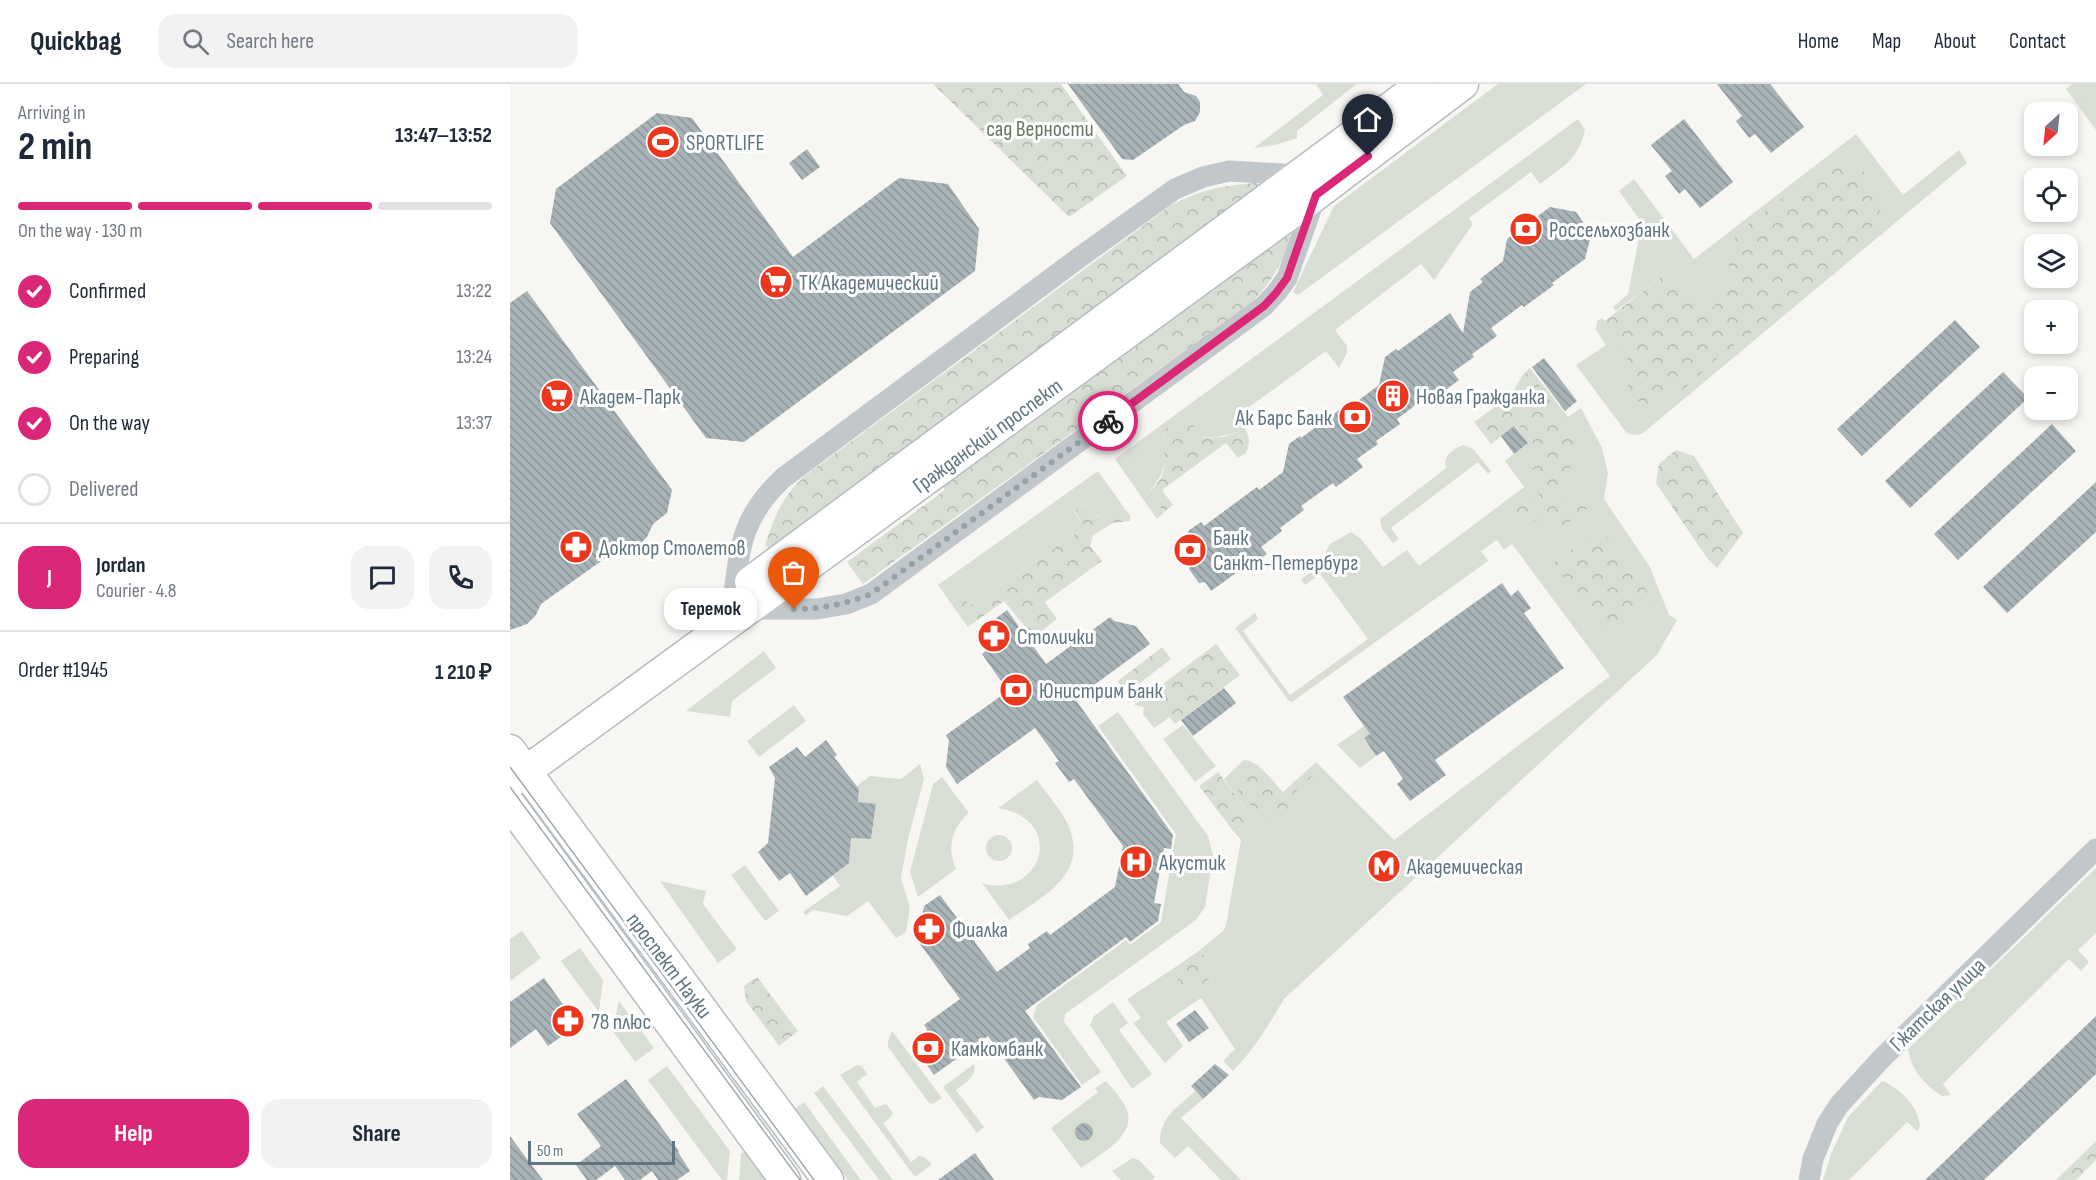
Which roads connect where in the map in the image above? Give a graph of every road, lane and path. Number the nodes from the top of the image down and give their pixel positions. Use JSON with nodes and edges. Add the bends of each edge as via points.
{"nodes":[{"id":1,"x":1463,"y":84,"type":"edge"},
{"id":2,"x":1427,"y":90,"type":"edge"},
{"id":3,"x":1308,"y":185,"type":"junction"},
{"id":4,"x":741,"y":601,"type":"junction"},
{"id":5,"x":514,"y":763,"type":"edge"},
{"id":6,"x":510,"y":804,"type":"edge"},
{"id":7,"x":2096,"y":849,"type":"edge"},
{"id":8,"x":785,"y":1180,"type":"edge"},
{"id":9,"x":828,"y":1180,"type":"edge"},
{"id":10,"x":1809,"y":1180,"type":"edge"}],
"edges":[{"from":1,"to":2,"type":"main road","name":"Гражданский проспект"},
{"from":2,"to":3,"type":"main road","name":"Гражданский проспект"},
{"from":3,"to":4,"type":"main road","name":"Гражданский проспект"},
{"from":3,"to":4,"type":"street","via":[[1287,278],[1264,306],[880,588],[846,604],[817,609]]},
{"from":3,"to":4,"type":"street","via":[[1229,171],[1203,177],[1175,189],[1051,278],[766,494],[742,539]]},
{"from":4,"to":5,"type":"main road","name":"Гражданский проспект"},
{"from":5,"to":9,"type":"main road","name":"проспект Науки"},
{"from":6,"to":8,"type":"main road","name":"проспект Науки"},
{"from":7,"to":10,"type":"street","name":"Гжатская улица","via":[[1839,1105],[1827,1124]]}]}
